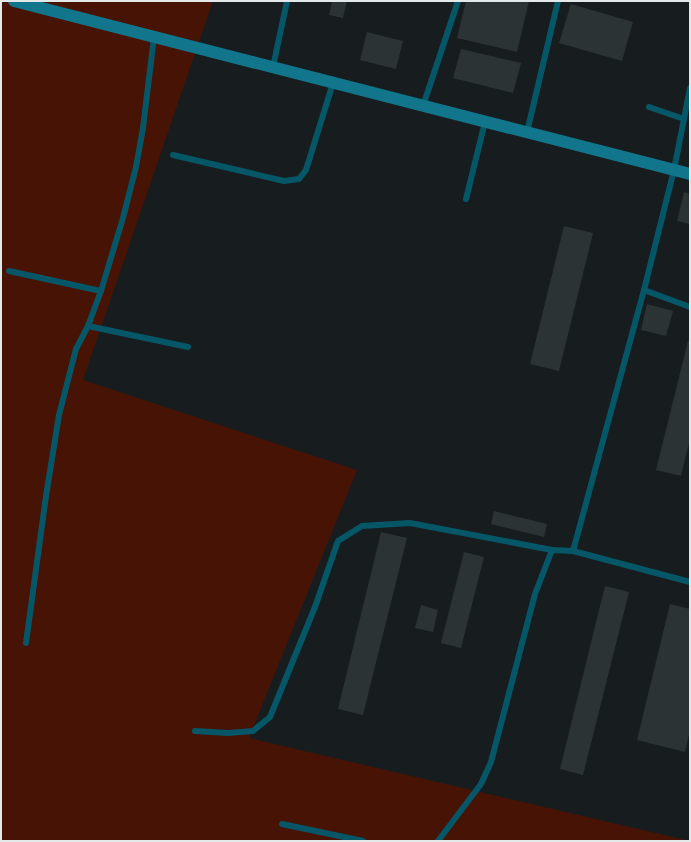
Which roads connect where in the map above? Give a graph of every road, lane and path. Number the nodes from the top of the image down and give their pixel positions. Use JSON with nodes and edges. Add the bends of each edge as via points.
{"nodes":[{"id":1,"x":14,"y":1,"type":"edge"},
{"id":2,"x":287,"y":1,"type":"edge"},
{"id":3,"x":458,"y":1,"type":"edge"},
{"id":4,"x":558,"y":1,"type":"edge"},
{"id":5,"x":154,"y":37,"type":"junction"},
{"id":6,"x":273,"y":67,"type":"junction"},
{"id":7,"x":333,"y":82,"type":"junction"},
{"id":8,"x":690,"y":88,"type":"edge"},
{"id":9,"x":423,"y":106,"type":"junction"},
{"id":10,"x":649,"y":107,"type":"dead end"},
{"id":11,"x":684,"y":119,"type":"junction"},
{"id":12,"x":485,"y":122,"type":"junction"},
{"id":13,"x":527,"y":132,"type":"junction"},
{"id":14,"x":173,"y":155,"type":"dead end"},
{"id":15,"x":674,"y":170,"type":"junction"},
{"id":16,"x":690,"y":174,"type":"edge"},
{"id":17,"x":466,"y":199,"type":"dead end"},
{"id":18,"x":9,"y":271,"type":"dead end"},
{"id":19,"x":644,"y":290,"type":"junction"},
{"id":20,"x":101,"y":291,"type":"junction"},
{"id":21,"x":690,"y":307,"type":"edge"},
{"id":22,"x":88,"y":326,"type":"junction"},
{"id":23,"x":188,"y":347,"type":"dead end"},
{"id":24,"x":552,"y":550,"type":"junction"},
{"id":25,"x":573,"y":551,"type":"junction"},
{"id":26,"x":690,"y":582,"type":"edge"},
{"id":27,"x":26,"y":643,"type":"dead end"},
{"id":28,"x":195,"y":731,"type":"dead end"},
{"id":29,"x":282,"y":824,"type":"dead end"},
{"id":30,"x":363,"y":841,"type":"edge"},
{"id":31,"x":438,"y":841,"type":"edge"}],
"edges":[{"from":1,"to":5,"type":"main road"},
{"from":2,"to":6,"type":"lane"},
{"from":3,"to":9,"type":"lane"},
{"from":4,"to":13,"type":"lane"},
{"from":5,"to":6,"type":"main road"},
{"from":5,"to":20,"type":"lane","via":[[136,166],[124,218]]},
{"from":6,"to":7,"type":"main road"},
{"from":7,"to":9,"type":"main road"},
{"from":7,"to":14,"type":"lane","via":[[306,170],[299,180],[284,181]]},
{"from":8,"to":11,"type":"lane"},
{"from":9,"to":12,"type":"main road"},
{"from":10,"to":11,"type":"lane"},
{"from":11,"to":15,"type":"lane"},
{"from":12,"to":13,"type":"main road"},
{"from":12,"to":17,"type":"lane"},
{"from":13,"to":15,"type":"main road"},
{"from":15,"to":16,"type":"main road"},
{"from":15,"to":19,"type":"lane"},
{"from":18,"to":20,"type":"lane"},
{"from":19,"to":21,"type":"lane"},
{"from":19,"to":25,"type":"lane"},
{"from":20,"to":22,"type":"lane"},
{"from":22,"to":23,"type":"lane"},
{"from":22,"to":27,"type":"lane","via":[[76,349],[58,415]]},
{"from":24,"to":25,"type":"lane"},
{"from":24,"to":28,"type":"lane","via":[[410,523],[362,526],[338,541],[270,717],[253,731],[228,734]]},
{"from":24,"to":31,"type":"lane","via":[[535,594],[491,762],[482,784]]},
{"from":25,"to":26,"type":"lane"},
{"from":29,"to":30,"type":"lane"}]}
